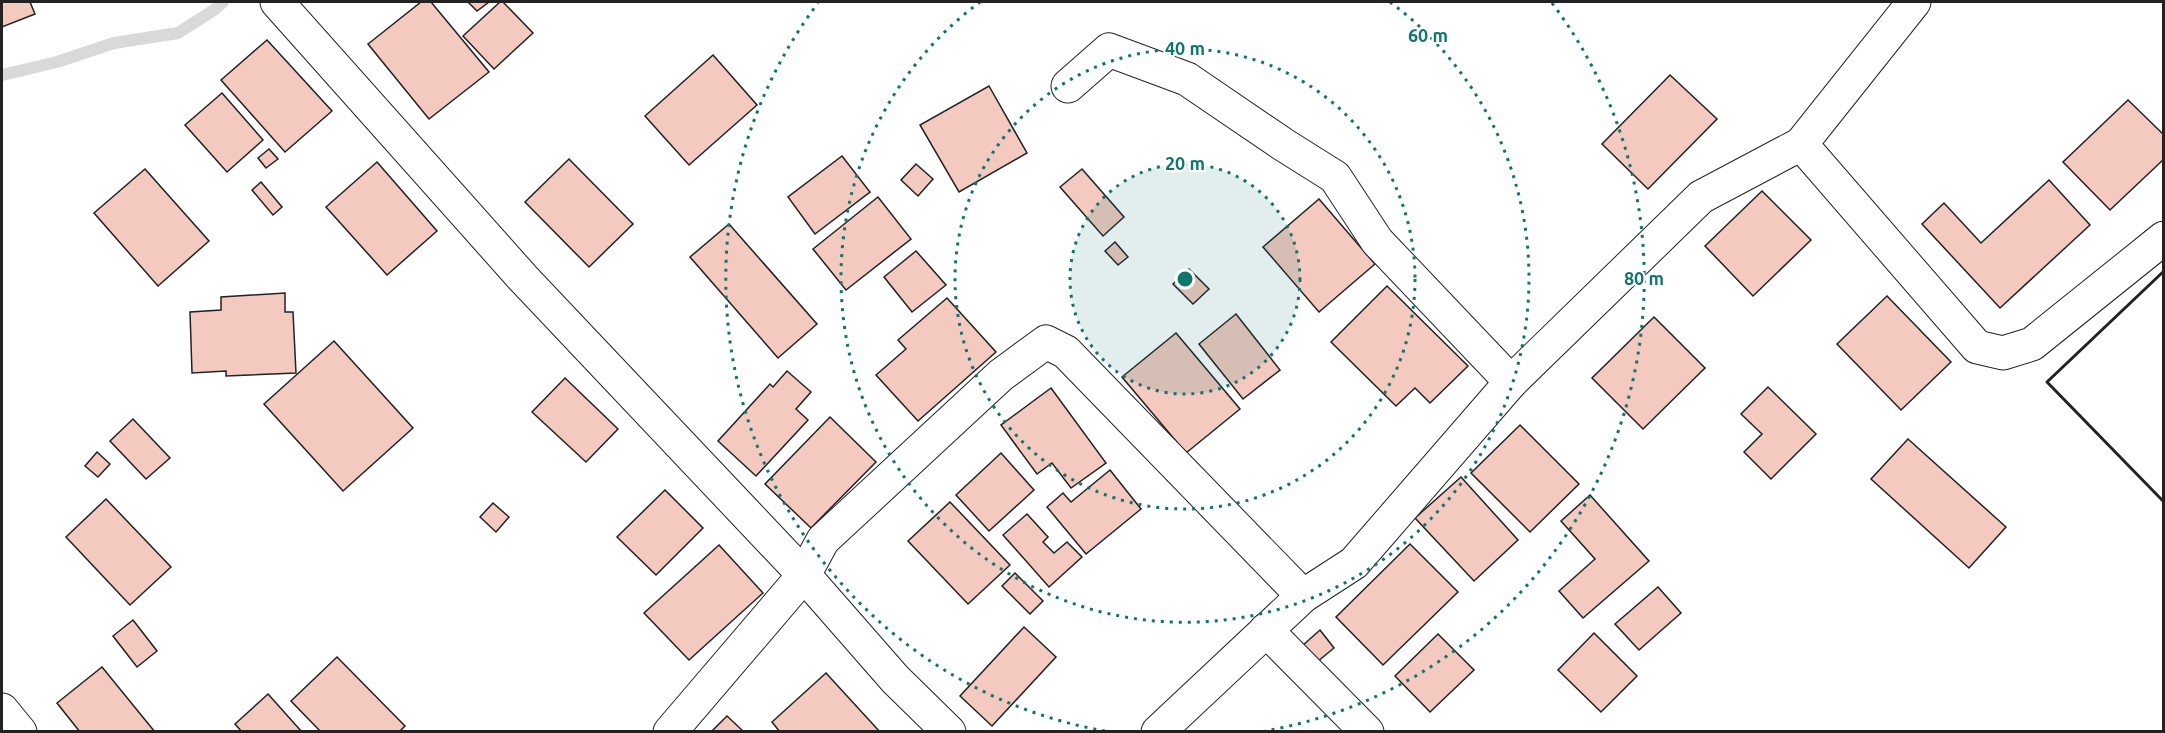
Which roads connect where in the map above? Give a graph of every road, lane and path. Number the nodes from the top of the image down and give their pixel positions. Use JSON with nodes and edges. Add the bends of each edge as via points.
{"nodes":[{"id":1,"x":277,"y":2,"type":"edge"},
{"id":2,"x":1914,"y":2,"type":"edge"},
{"id":3,"x":1068,"y":86,"type":"dead end"},
{"id":4,"x":1801,"y":144,"type":"junction"},
{"id":5,"x":2163,"y":238,"type":"edge"},
{"id":6,"x":1512,"y":382,"type":"junction"},
{"id":7,"x":804,"y":575,"type":"junction"},
{"id":8,"x":1303,"y":596,"type":"junction"},
{"id":9,"x":1266,"y":630,"type":"junction"},
{"id":10,"x":2,"y":710,"type":"edge"},
{"id":11,"x":20,"y":732,"type":"edge"},
{"id":12,"x":670,"y":732,"type":"edge"},
{"id":13,"x":949,"y":732,"type":"edge"},
{"id":14,"x":1158,"y":732,"type":"edge"},
{"id":15,"x":1367,"y":732,"type":"edge"}],
"edges":[{"from":1,"to":7,"type":"street","via":[[523,278]]},
{"from":2,"to":4,"type":"street"},
{"from":3,"to":6,"type":"street","via":[[1109,50],[1187,79],[1335,177],[1377,241]]},
{"from":4,"to":5,"type":"street","via":[[1977,347],[2003,353],[2032,344]]},
{"from":4,"to":6,"type":"street","via":[[1701,197]]},
{"from":6,"to":8,"type":"street","via":[[1354,562]]},
{"from":7,"to":8,"type":"street","via":[[823,540],[1001,375],[1046,342],[1066,352]]},
{"from":7,"to":12,"type":"street"},
{"from":7,"to":13,"type":"street","via":[[895,679]]},
{"from":8,"to":9,"type":"street"},
{"from":9,"to":14,"type":"street"},
{"from":9,"to":15,"type":"street"},
{"from":10,"to":11,"type":"street"}]}
